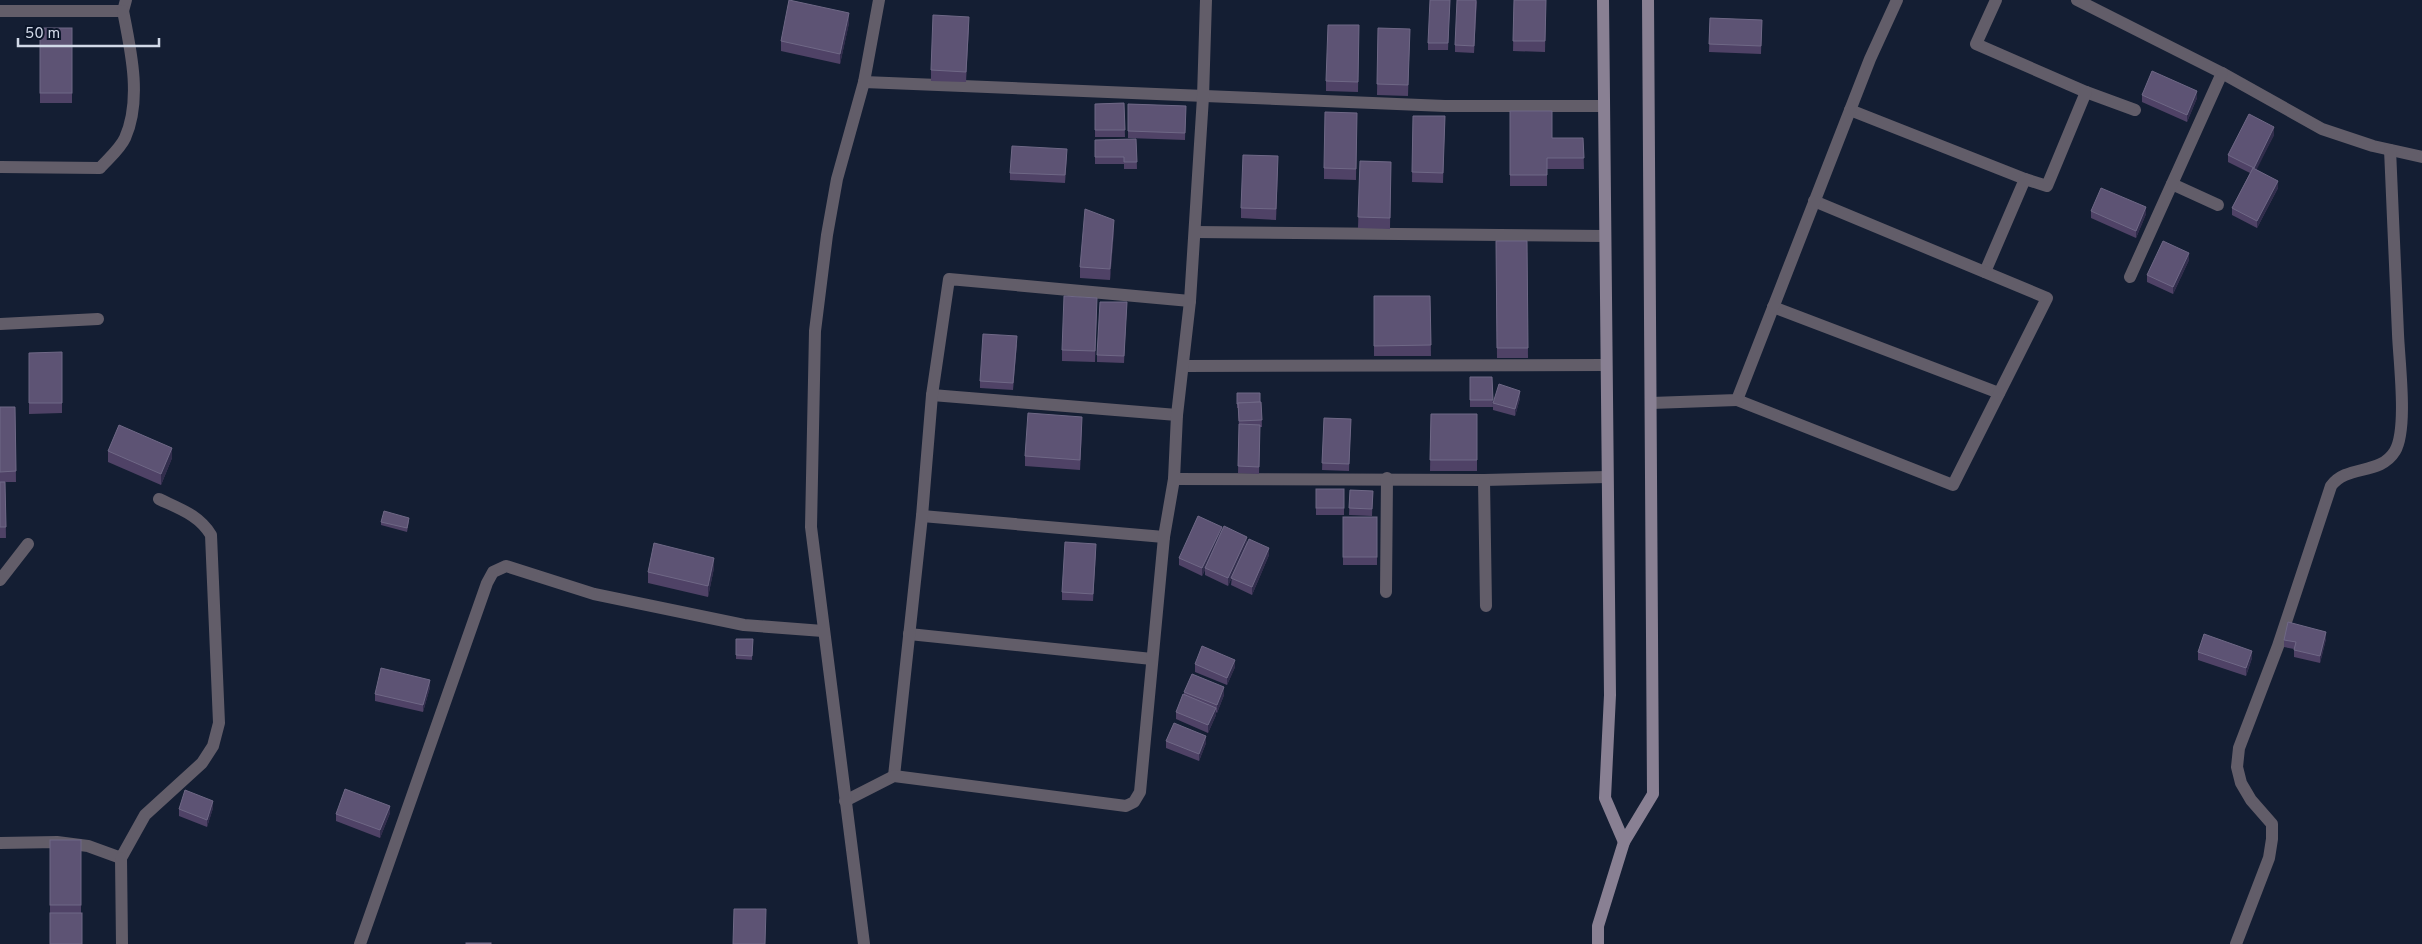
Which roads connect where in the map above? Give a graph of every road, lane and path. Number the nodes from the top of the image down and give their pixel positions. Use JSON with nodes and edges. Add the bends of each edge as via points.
{"nodes":[{"id":1,"x":879,"y":0,"type":"edge"},
{"id":2,"x":1206,"y":0,"type":"edge"},
{"id":3,"x":1603,"y":0,"type":"edge"},
{"id":4,"x":1648,"y":0,"type":"edge"},
{"id":5,"x":1897,"y":0,"type":"edge"},
{"id":6,"x":1996,"y":0,"type":"edge"},
{"id":7,"x":2077,"y":0,"type":"edge"},
{"id":8,"x":124,"y":6,"type":"edge"},
{"id":9,"x":0,"y":11,"type":"edge"},
{"id":10,"x":2222,"y":73,"type":"junction"},
{"id":11,"x":864,"y":82,"type":"junction"},
{"id":12,"x":2086,"y":92,"type":"junction"},
{"id":13,"x":1203,"y":97,"type":"junction"},
{"id":14,"x":1603,"y":106,"type":"junction"},
{"id":15,"x":1850,"y":110,"type":"junction"},
{"id":16,"x":2135,"y":110,"type":"dead end"},
{"id":17,"x":2390,"y":150,"type":"junction"},
{"id":18,"x":2422,"y":157,"type":"edge"},
{"id":19,"x":0,"y":168,"type":"edge"},
{"id":20,"x":2025,"y":179,"type":"junction"},
{"id":21,"x":2172,"y":184,"type":"junction"},
{"id":22,"x":1814,"y":201,"type":"junction"},
{"id":23,"x":2218,"y":206,"type":"dead end"},
{"id":24,"x":1195,"y":232,"type":"junction"},
{"id":25,"x":1604,"y":236,"type":"junction"},
{"id":26,"x":1985,"y":272,"type":"junction"},
{"id":27,"x":2130,"y":277,"type":"dead end"},
{"id":28,"x":1190,"y":301,"type":"junction"},
{"id":29,"x":1773,"y":307,"type":"junction"},
{"id":30,"x":98,"y":319,"type":"dead end"},
{"id":31,"x":0,"y":324,"type":"edge"},
{"id":32,"x":1606,"y":365,"type":"junction"},
{"id":33,"x":1184,"y":366,"type":"junction"},
{"id":34,"x":1999,"y":393,"type":"junction"},
{"id":35,"x":932,"y":395,"type":"junction"},
{"id":36,"x":1737,"y":400,"type":"junction"},
{"id":37,"x":1650,"y":403,"type":"junction"},
{"id":38,"x":1177,"y":416,"type":"junction"},
{"id":39,"x":1607,"y":477,"type":"junction"},
{"id":40,"x":1387,"y":478,"type":"junction"},
{"id":41,"x":1174,"y":479,"type":"junction"},
{"id":42,"x":1484,"y":480,"type":"junction"},
{"id":43,"x":159,"y":499,"type":"dead end"},
{"id":44,"x":922,"y":516,"type":"junction"},
{"id":45,"x":1164,"y":537,"type":"junction"},
{"id":46,"x":28,"y":544,"type":"dead end"},
{"id":47,"x":0,"y":580,"type":"edge"},
{"id":48,"x":1386,"y":592,"type":"dead end"},
{"id":49,"x":1486,"y":606,"type":"dead end"},
{"id":50,"x":823,"y":631,"type":"junction"},
{"id":51,"x":909,"y":634,"type":"junction"},
{"id":52,"x":1152,"y":659,"type":"junction"},
{"id":53,"x":894,"y":776,"type":"junction"},
{"id":54,"x":845,"y":801,"type":"junction"},
{"id":55,"x":1624,"y":842,"type":"junction"},
{"id":56,"x":0,"y":843,"type":"edge"},
{"id":57,"x":121,"y":858,"type":"junction"},
{"id":58,"x":122,"y":944,"type":"edge"},
{"id":59,"x":360,"y":944,"type":"edge"},
{"id":60,"x":864,"y":944,"type":"edge"},
{"id":61,"x":1598,"y":944,"type":"edge"},
{"id":62,"x":2236,"y":944,"type":"edge"}],
"edges":[{"from":1,"to":11,"type":"street"},
{"from":2,"to":13,"type":"street"},
{"from":3,"to":14,"type":"street"},
{"from":4,"to":37,"type":"street"},
{"from":5,"to":15,"type":"street"},
{"from":6,"to":12,"type":"street","via":[[1976,44]]},
{"from":7,"to":10,"type":"street"},
{"from":8,"to":9,"type":"street"},
{"from":8,"to":19,"type":"street","via":[[134,65],[133,104],[124,139],[100,168]]},
{"from":10,"to":17,"type":"street","via":[[2322,129]]},
{"from":10,"to":21,"type":"street"},
{"from":11,"to":13,"type":"street"},
{"from":11,"to":50,"type":"street","via":[[837,178],[815,331],[811,527]]},
{"from":12,"to":16,"type":"street"},
{"from":12,"to":20,"type":"street","via":[[2047,186]]},
{"from":13,"to":14,"type":"street","via":[[1445,106]]},
{"from":13,"to":24,"type":"street"},
{"from":14,"to":25,"type":"street"},
{"from":15,"to":20,"type":"street"},
{"from":15,"to":22,"type":"street"},
{"from":17,"to":18,"type":"street"},
{"from":17,"to":62,"type":"street","via":[[2401,426],[2398,444],[2382,465],[2347,473],[2331,486],[2278,646],[2239,748],[2237,767],[2241,783],[2272,824],[2272,838],[2269,858]]},
{"from":20,"to":26,"type":"street"},
{"from":21,"to":23,"type":"street"},
{"from":21,"to":27,"type":"street"},
{"from":22,"to":26,"type":"street"},
{"from":22,"to":29,"type":"street"},
{"from":24,"to":25,"type":"street"},
{"from":24,"to":28,"type":"street"},
{"from":25,"to":32,"type":"street"},
{"from":26,"to":34,"type":"street","via":[[2047,298]]},
{"from":28,"to":33,"type":"street"},
{"from":28,"to":35,"type":"street","via":[[949,279]]},
{"from":29,"to":34,"type":"street"},
{"from":29,"to":36,"type":"street"},
{"from":30,"to":31,"type":"street"},
{"from":32,"to":33,"type":"street"},
{"from":32,"to":39,"type":"street"},
{"from":33,"to":38,"type":"street"},
{"from":34,"to":36,"type":"street","via":[[1953,485]]},
{"from":35,"to":38,"type":"street"},
{"from":35,"to":44,"type":"street"},
{"from":36,"to":37,"type":"street"},
{"from":37,"to":55,"type":"street","via":[[1653,794]]},
{"from":38,"to":41,"type":"street"},
{"from":39,"to":42,"type":"street"},
{"from":39,"to":55,"type":"street","via":[[1610,695],[1605,798]]},
{"from":40,"to":41,"type":"street"},
{"from":40,"to":42,"type":"street"},
{"from":40,"to":48,"type":"street"},
{"from":41,"to":45,"type":"street"},
{"from":42,"to":49,"type":"street"},
{"from":43,"to":57,"type":"street","via":[[204,522],[212,535],[219,723],[213,746],[202,763],[145,815]]},
{"from":44,"to":45,"type":"street"},
{"from":44,"to":51,"type":"street"},
{"from":45,"to":52,"type":"street"},
{"from":46,"to":47,"type":"street"},
{"from":50,"to":54,"type":"street"},
{"from":50,"to":59,"type":"street","via":[[744,625],[594,594],[506,566],[493,572]]},
{"from":51,"to":52,"type":"street"},
{"from":51,"to":53,"type":"street"},
{"from":52,"to":53,"type":"street","via":[[1140,792],[1134,802],[1126,806]]},
{"from":53,"to":54,"type":"street"},
{"from":54,"to":60,"type":"street"},
{"from":55,"to":61,"type":"street","via":[[1598,926]]},
{"from":56,"to":57,"type":"street","via":[[57,842],[88,846]]},
{"from":57,"to":58,"type":"street"}]}
